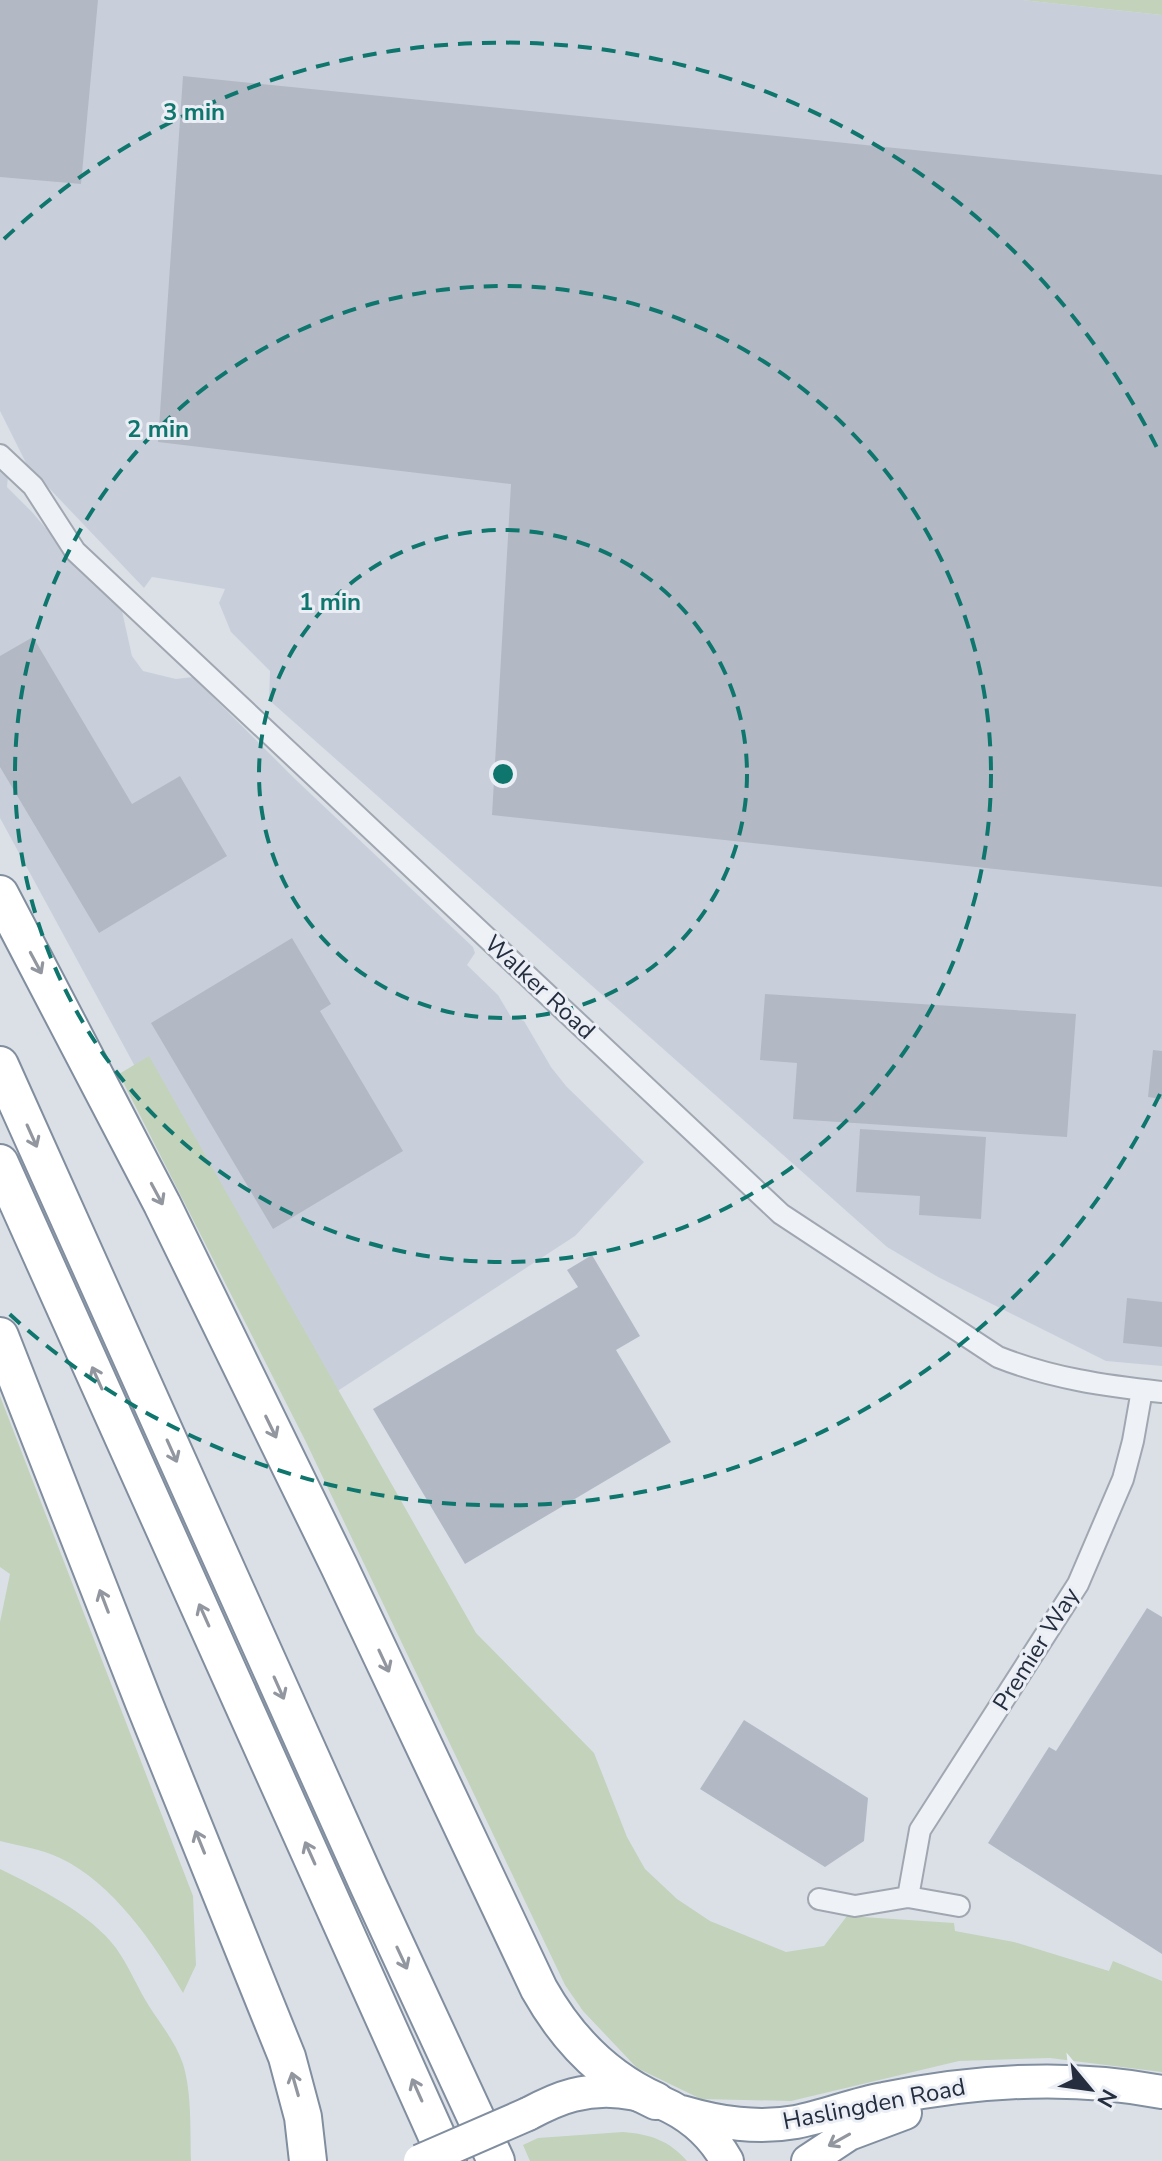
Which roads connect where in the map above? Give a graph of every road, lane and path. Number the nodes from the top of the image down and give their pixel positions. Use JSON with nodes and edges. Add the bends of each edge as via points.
{"nodes":[{"id":1,"x":0,"y":455,"type":"edge"},
{"id":2,"x":0,"y":894,"type":"edge"},
{"id":3,"x":0,"y":1065,"type":"edge"},
{"id":4,"x":0,"y":1163,"type":"edge"},
{"id":5,"x":0,"y":1336,"type":"edge"},
{"id":6,"x":1152,"y":1391,"type":"edge"},
{"id":7,"x":908,"y":1897,"type":"junction"},
{"id":8,"x":819,"y":1899,"type":"dead end"},
{"id":9,"x":959,"y":1906,"type":"dead end"},
{"id":10,"x":1162,"y":2092,"type":"edge"},
{"id":11,"x":669,"y":2106,"type":"junction"},
{"id":12,"x":1162,"y":2110,"type":"edge"},
{"id":13,"x":308,"y":2161,"type":"edge"},
{"id":14,"x":420,"y":2161,"type":"edge"},
{"id":15,"x":448,"y":2161,"type":"edge"},
{"id":16,"x":496,"y":2161,"type":"edge"},
{"id":17,"x":727,"y":2161,"type":"edge"},
{"id":18,"x":808,"y":2161,"type":"edge"}],
"edges":[{"from":1,"to":6,"type":"street","name":"Walker Road","via":[[33,486],[75,551],[781,1214],[998,1357],[1088,1383]]},
{"from":2,"to":11,"type":"highway","one_way":true,"via":[[162,1204],[539,1989],[561,2025],[589,2055],[628,2086]]},
{"from":3,"to":16,"type":"highway","one_way":true},
{"from":15,"to":4,"type":"highway","one_way":true},
{"from":13,"to":5,"type":"highway","one_way":true,"via":[[287,2057]]},
{"from":6,"to":7,"type":"street","name":"Premier Way","via":[[1123,1479],[1078,1584],[920,1830]]},
{"from":7,"to":8,"type":"street","via":[[855,1906]]},
{"from":7,"to":9,"type":"street"},
{"from":10,"to":11,"type":"highway","name":"Haslingden Road","via":[[1115,2083],[1014,2081],[882,2099],[775,2125],[731,2124]]},
{"from":11,"to":14,"type":"highway","name":"Haslingden Road","bridge":true,"via":[[615,2091],[556,2100]]},
{"from":11,"to":17,"type":"highway","via":[[711,2138]]},
{"from":12,"to":18,"type":"highway","name":"Haslingden Road","one_way":true,"via":[[1046,2096],[967,2102],[872,2124]]}]}
